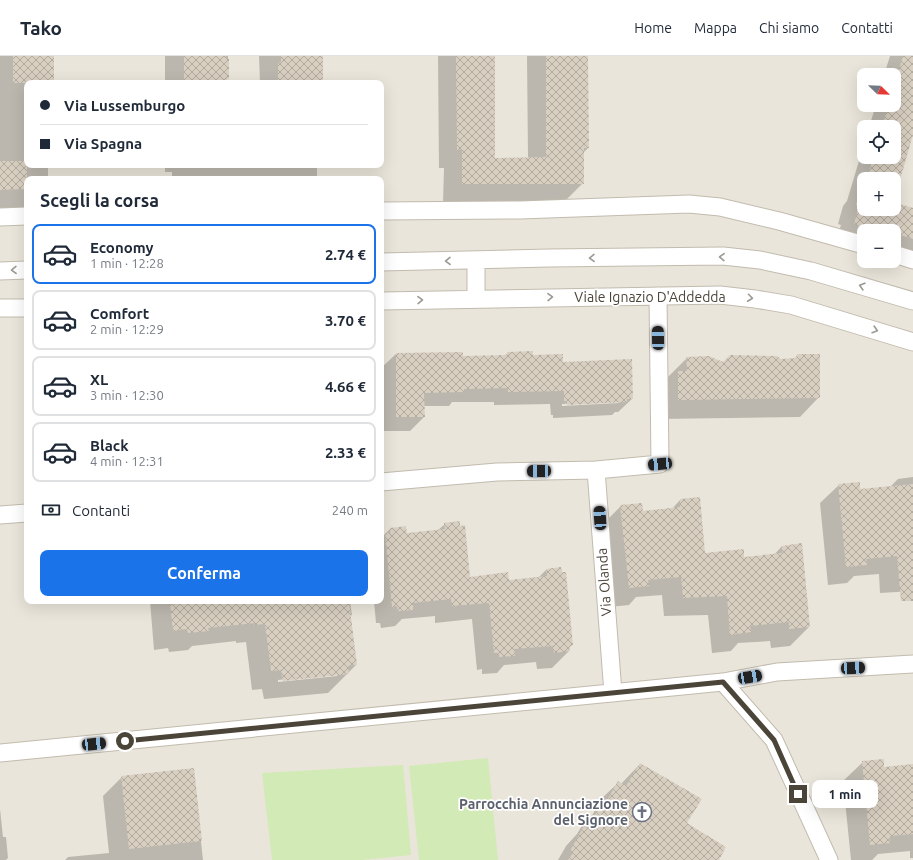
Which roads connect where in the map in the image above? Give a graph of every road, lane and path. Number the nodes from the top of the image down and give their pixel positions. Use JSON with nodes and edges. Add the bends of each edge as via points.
{"nodes":[{"id":1,"x":384,"y":210,"type":"edge"},
{"id":2,"x":24,"y":216,"type":"edge"},
{"id":3,"x":0,"y":217,"type":"edge"},
{"id":4,"x":857,"y":244,"type":"edge"},
{"id":5,"x":901,"y":256,"type":"edge"},
{"id":6,"x":476,"y":260,"type":"junction"},
{"id":7,"x":913,"y":260,"type":"edge"},
{"id":8,"x":384,"y":262,"type":"edge"},
{"id":9,"x":0,"y":270,"type":"edge"},
{"id":10,"x":24,"y":270,"type":"edge"},
{"id":11,"x":658,"y":296,"type":"junction"},
{"id":12,"x":476,"y":299,"type":"junction"},
{"id":13,"x":384,"y":301,"type":"edge"},
{"id":14,"x":913,"y":301,"type":"edge"},
{"id":15,"x":0,"y":308,"type":"edge"},
{"id":16,"x":24,"y":308,"type":"edge"},
{"id":17,"x":913,"y":342,"type":"edge"},
{"id":18,"x":596,"y":470,"type":"junction"},
{"id":19,"x":384,"y":482,"type":"edge"},
{"id":20,"x":24,"y":512,"type":"edge"},
{"id":21,"x":0,"y":515,"type":"edge"},
{"id":22,"x":913,"y":664,"type":"edge"},
{"id":23,"x":723,"y":682,"type":"junction"},
{"id":24,"x":613,"y":693,"type":"junction"},
{"id":25,"x":0,"y":753,"type":"edge"},
{"id":26,"x":829,"y":860,"type":"edge"}],
"edges":[{"from":1,"to":4,"type":"street","via":[[520,210],[689,204],[720,206]]},
{"from":2,"to":3,"type":"street"},
{"from":5,"to":7,"type":"street"},
{"from":6,"to":8,"type":"street","one_way":true},
{"from":6,"to":12,"type":"street"},
{"from":14,"to":6,"type":"street","one_way":true,"via":[[811,271],[760,260],[723,256]]},
{"from":10,"to":9,"type":"street","one_way":true},
{"from":12,"to":11,"type":"street","name":"Viale Ignazio D'Addedda","one_way":true},
{"from":11,"to":17,"type":"street","name":"Viale Ignazio D'Addedda","one_way":true,"via":[[720,295],[791,305]]},
{"from":11,"to":18,"type":"street","via":[[660,464]]},
{"from":13,"to":12,"type":"street","name":"Viale Ignazio D'Addedda","one_way":true},
{"from":15,"to":16,"type":"street"},
{"from":18,"to":19,"type":"street","via":[[497,472]]},
{"from":18,"to":24,"type":"street","name":"Via Olanda"},
{"from":20,"to":21,"type":"street"},
{"from":22,"to":23,"type":"street","via":[[777,672]]},
{"from":23,"to":24,"type":"street"},
{"from":23,"to":26,"type":"street","via":[[774,740]]},
{"from":24,"to":25,"type":"street"}]}
